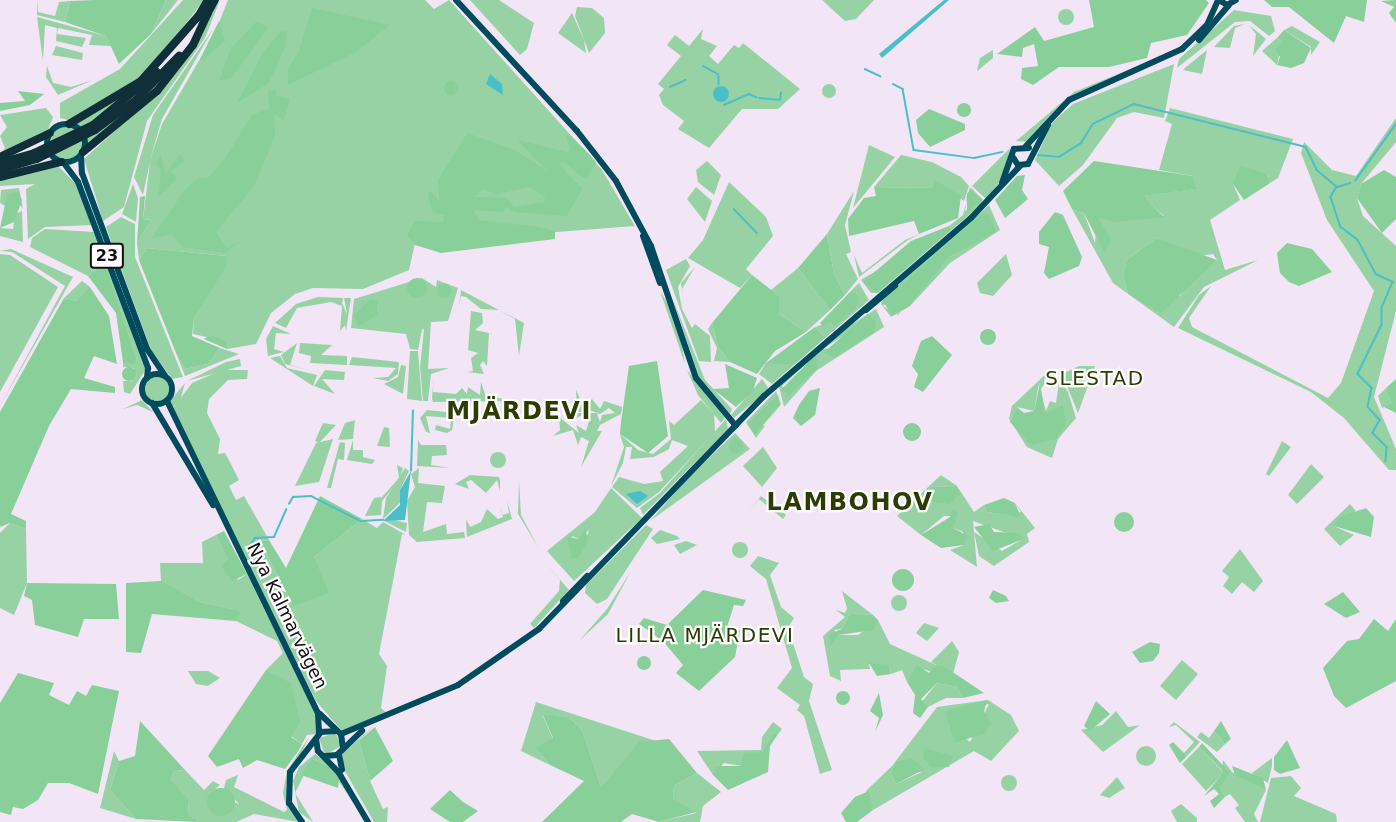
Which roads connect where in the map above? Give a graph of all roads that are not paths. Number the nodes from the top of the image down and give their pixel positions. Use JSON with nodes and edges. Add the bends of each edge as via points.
{"nodes":[{"id":1,"x":208,"y":0,"type":"edge"},
{"id":2,"x":215,"y":0,"type":"edge"},
{"id":3,"x":456,"y":0,"type":"edge"},
{"id":4,"x":461,"y":0,"type":"edge"},
{"id":5,"x":1218,"y":0,"type":"edge"},
{"id":6,"x":1236,"y":0,"type":"edge"},
{"id":7,"x":1229,"y":5,"type":"junction"},
{"id":8,"x":204,"y":13,"type":"junction"},
{"id":9,"x":483,"y":27,"type":"junction"},
{"id":10,"x":1144,"y":70,"type":"junction"},
{"id":11,"x":1082,"y":94,"type":"junction"},
{"id":12,"x":69,"y":124,"type":"junction"},
{"id":13,"x":50,"y":133,"type":"junction"},
{"id":14,"x":1026,"y":146,"type":"junction"},
{"id":15,"x":82,"y":153,"type":"junction"},
{"id":16,"x":1033,"y":153,"type":"junction"},
{"id":17,"x":35,"y":156,"type":"junction"},
{"id":18,"x":1012,"y":156,"type":"junction"},
{"id":19,"x":0,"y":157,"type":"edge"},
{"id":20,"x":62,"y":162,"type":"junction"},
{"id":21,"x":0,"y":164,"type":"edge"},
{"id":22,"x":1020,"y":166,"type":"junction"},
{"id":23,"x":0,"y":170,"type":"edge"},
{"id":24,"x":0,"y":177,"type":"edge"},
{"id":25,"x":993,"y":196,"type":"junction"},
{"id":26,"x":165,"y":376,"type":"junction"},
{"id":27,"x":147,"y":378,"type":"junction"},
{"id":28,"x":167,"y":400,"type":"junction"},
{"id":29,"x":152,"y":403,"type":"junction"},
{"id":30,"x":735,"y":423,"type":"junction"},
{"id":31,"x":229,"y":532,"type":"junction"},
{"id":32,"x":318,"y":713,"type":"junction"},
{"id":33,"x":377,"y":721,"type":"junction"},
{"id":34,"x":339,"y":732,"type":"junction"},
{"id":35,"x":318,"y":736,"type":"junction"},
{"id":36,"x":341,"y":751,"type":"junction"},
{"id":37,"x":322,"y":754,"type":"junction"},
{"id":38,"x":304,"y":822,"type":"edge"},
{"id":39,"x":369,"y":822,"type":"edge"}],
"edges":[{"from":1,"to":8,"type":"highway"},
{"from":2,"to":8,"type":"highway"},
{"from":3,"to":9,"type":"main road"},
{"from":4,"to":9,"type":"main road"},
{"from":5,"to":7,"type":"main road"},
{"from":5,"to":10,"type":"main road","via":[[1200,34]]},
{"from":6,"to":7,"type":"main road"},
{"from":7,"to":10,"type":"main road","via":[[1184,51]]},
{"from":8,"to":12,"type":"highway","via":[[141,81]]},
{"from":8,"to":15,"type":"highway","via":[[193,45],[157,91]]},
{"from":8,"to":17,"type":"highway","bridge":true,"via":[[154,75],[94,127]]},
{"from":9,"to":30,"type":"main road","via":[[610,173],[633,211],[701,387]]},
{"from":10,"to":11,"type":"main road"},
{"from":11,"to":14,"type":"main road","via":[[1053,113]]},
{"from":11,"to":16,"type":"main road","via":[[1052,119]]},
{"from":12,"to":13,"type":"main road"},
{"from":12,"to":15,"type":"main road","number":"23","via":[[83,135]]},
{"from":13,"to":19,"type":"highway"},
{"from":13,"to":20,"type":"main road","number":"23","via":[[47,149]]},
{"from":14,"to":16,"type":"main road"},
{"from":14,"to":18,"type":"main road","via":[[1017,146]]},
{"from":15,"to":20,"type":"main road"},
{"from":15,"to":26,"type":"main road","number":"23","via":[[82,173],[147,349]]},
{"from":16,"to":22,"type":"main road","via":[[1031,162]]},
{"from":17,"to":21,"type":"highway"},
{"from":17,"to":23,"type":"highway"},
{"from":18,"to":22,"type":"main road"},
{"from":18,"to":25,"type":"main road"},
{"from":20,"to":24,"type":"highway"},
{"from":20,"to":27,"type":"main road","number":"23","via":[[75,175],[148,368]]},
{"from":22,"to":25,"type":"main road"},
{"from":25,"to":30,"type":"main road"},
{"from":26,"to":27,"type":"main road"},
{"from":26,"to":28,"type":"main road","number":"23","via":[[172,389]]},
{"from":27,"to":29,"type":"main road","number":"23","via":[[142,393]]},
{"from":28,"to":29,"type":"main road"},
{"from":28,"to":31,"type":"main road","name":"Nya Kalmarvägen","number":"23"},
{"from":29,"to":31,"type":"main road","name":"Nya Kalmarvägen","number":"23"},
{"from":30,"to":33,"type":"main road","via":[[627,539],[524,640],[497,660]]},
{"from":31,"to":32,"type":"main road","name":"Nya Kalmarvägen","number":"23"},
{"from":32,"to":34,"type":"main road","name":"Nya Kalmarvägen","number":"23"},
{"from":32,"to":35,"type":"main road","name":"Nya Kalmarvägen","number":"23"},
{"from":33,"to":34,"type":"main road"},
{"from":33,"to":36,"type":"main road"},
{"from":34,"to":35,"type":"main road"},
{"from":34,"to":36,"type":"main road","number":"23"},
{"from":35,"to":37,"type":"main road","number":"23"},
{"from":35,"to":38,"type":"main road","via":[[288,780],[289,803]]},
{"from":36,"to":37,"type":"main road"},
{"from":36,"to":39,"type":"main road","number":"23","via":[[338,764]]},
{"from":37,"to":38,"type":"main road","via":[[301,761],[290,784],[294,806]]},
{"from":37,"to":39,"type":"main road","number":"23"}]}
